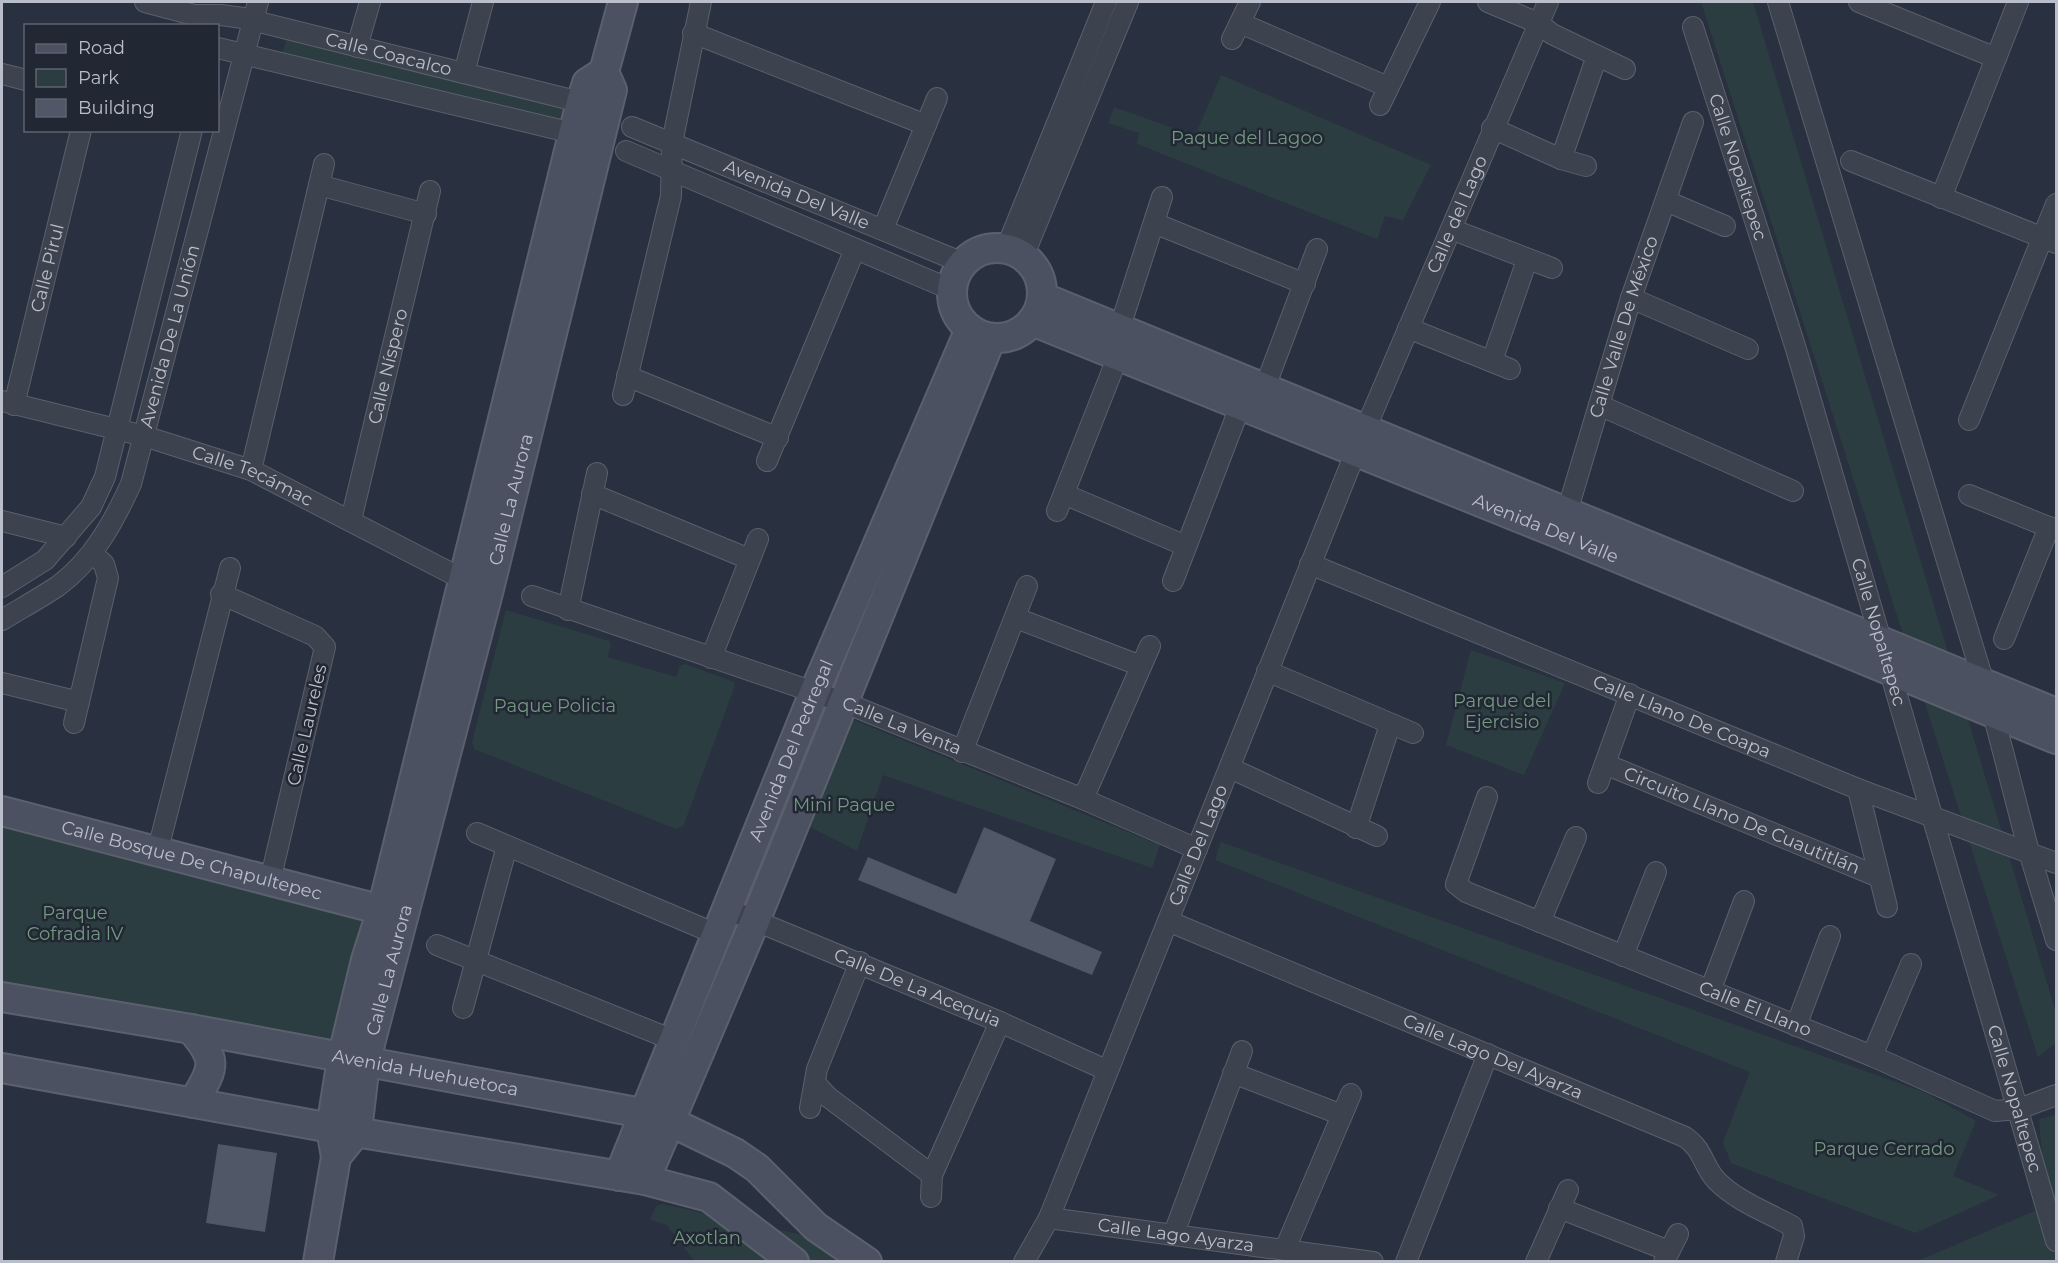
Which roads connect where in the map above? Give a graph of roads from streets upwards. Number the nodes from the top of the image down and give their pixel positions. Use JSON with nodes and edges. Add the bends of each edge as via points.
{"nodes":[{"id":1,"x":145,"y":2,"type":"edge"},
{"id":2,"x":258,"y":2,"type":"edge"},
{"id":3,"x":370,"y":2,"type":"edge"},
{"id":4,"x":483,"y":2,"type":"edge"},
{"id":5,"x":623,"y":2,"type":"edge"},
{"id":6,"x":701,"y":2,"type":"edge"},
{"id":7,"x":1106,"y":2,"type":"edge"},
{"id":8,"x":1128,"y":2,"type":"edge"},
{"id":9,"x":1250,"y":2,"type":"edge"},
{"id":10,"x":1430,"y":2,"type":"edge"},
{"id":11,"x":1488,"y":2,"type":"edge"},
{"id":12,"x":1548,"y":2,"type":"edge"},
{"id":13,"x":1778,"y":2,"type":"edge"},
{"id":14,"x":1859,"y":2,"type":"edge"},
{"id":15,"x":2018,"y":2,"type":"edge"},
{"id":16,"x":221,"y":15,"type":"edge"},
{"id":17,"x":197,"y":20,"type":"edge"},
{"id":18,"x":253,"y":21,"type":"junction"},
{"id":19,"x":1538,"y":23,"type":"junction"},
{"id":20,"x":1692,"y":27,"type":"dead end"},
{"id":21,"x":693,"y":33,"type":"junction"},
{"id":22,"x":357,"y":47,"type":"junction"},
{"id":23,"x":219,"y":48,"type":"edge"},
{"id":24,"x":246,"y":53,"type":"junction"},
{"id":25,"x":1597,"y":56,"type":"junction"},
{"id":26,"x":1996,"y":58,"type":"junction"},
{"id":27,"x":1625,"y":69,"type":"dead end"},
{"id":28,"x":464,"y":73,"type":"junction"},
{"id":29,"x":2,"y":74,"type":"edge"},
{"id":30,"x":24,"y":80,"type":"edge"},
{"id":31,"x":938,"y":98,"type":"dead end"},
{"id":32,"x":594,"y":105,"type":"junction"},
{"id":33,"x":1693,"y":122,"type":"dead end"},
{"id":34,"x":926,"y":126,"type":"junction"},
{"id":35,"x":632,"y":127,"type":"dead end"},
{"id":36,"x":1492,"y":128,"type":"junction"},
{"id":37,"x":80,"y":132,"type":"edge"},
{"id":38,"x":192,"y":132,"type":"edge"},
{"id":39,"x":587,"y":136,"type":"junction"},
{"id":40,"x":672,"y":143,"type":"junction"},
{"id":41,"x":626,"y":151,"type":"dead end"},
{"id":42,"x":1562,"y":159,"type":"junction"},
{"id":43,"x":1851,"y":161,"type":"dead end"},
{"id":44,"x":324,"y":164,"type":"dead end"},
{"id":45,"x":1586,"y":166,"type":"dead end"},
{"id":46,"x":672,"y":170,"type":"junction"},
{"id":47,"x":319,"y":185,"type":"junction"},
{"id":48,"x":430,"y":191,"type":"dead end"},
{"id":49,"x":1162,"y":197,"type":"dead end"},
{"id":50,"x":1941,"y":198,"type":"junction"},
{"id":51,"x":1666,"y":201,"type":"junction"},
{"id":52,"x":2056,"y":204,"type":"edge"},
{"id":53,"x":426,"y":214,"type":"junction"},
{"id":54,"x":1154,"y":224,"type":"junction"},
{"id":55,"x":1725,"y":226,"type":"dead end"},
{"id":56,"x":883,"y":229,"type":"junction"},
{"id":57,"x":1451,"y":229,"type":"junction"},
{"id":58,"x":2049,"y":240,"type":"edge"},
{"id":59,"x":855,"y":249,"type":"junction"},
{"id":60,"x":1317,"y":249,"type":"dead end"},
{"id":61,"x":1014,"y":253,"type":"junction"},
{"id":62,"x":1527,"y":260,"type":"junction"},
{"id":63,"x":963,"y":263,"type":"junction"},
{"id":64,"x":1552,"y":268,"type":"dead end"},
{"id":65,"x":1305,"y":284,"type":"junction"},
{"id":66,"x":952,"y":290,"type":"junction"},
{"id":67,"x":1631,"y":298,"type":"junction"},
{"id":68,"x":1037,"y":309,"type":"junction"},
{"id":69,"x":1408,"y":328,"type":"junction"},
{"id":70,"x":980,"y":333,"type":"junction"},
{"id":71,"x":1118,"y":343,"type":"junction"},
{"id":72,"x":1748,"y":349,"type":"dead end"},
{"id":73,"x":1265,"y":387,"type":"junction"},
{"id":74,"x":8,"y":403,"type":"edge"},
{"id":75,"x":1240,"y":404,"type":"junction"},
{"id":76,"x":1599,"y":405,"type":"junction"},
{"id":77,"x":1969,"y":420,"type":"dead end"},
{"id":78,"x":117,"y":431,"type":"junction"},
{"id":79,"x":144,"y":436,"type":"junction"},
{"id":80,"x":778,"y":438,"type":"junction"},
{"id":81,"x":1360,"y":440,"type":"junction"},
{"id":82,"x":767,"y":461,"type":"dead end"},
{"id":83,"x":251,"y":470,"type":"junction"},
{"id":84,"x":597,"y":473,"type":"dead end"},
{"id":85,"x":1793,"y":491,"type":"dead end"},
{"id":86,"x":592,"y":494,"type":"junction"},
{"id":87,"x":1969,"y":495,"type":"dead end"},
{"id":88,"x":351,"y":520,"type":"junction"},
{"id":89,"x":2,"y":521,"type":"edge"},
{"id":90,"x":1564,"y":522,"type":"junction"},
{"id":91,"x":2053,"y":529,"type":"edge"},
{"id":92,"x":66,"y":537,"type":"junction"},
{"id":93,"x":758,"y":539,"type":"dead end"},
{"id":94,"x":1186,"y":546,"type":"junction"},
{"id":95,"x":92,"y":553,"type":"junction"},
{"id":96,"x":749,"y":559,"type":"junction"},
{"id":97,"x":1310,"y":564,"type":"junction"},
{"id":98,"x":230,"y":568,"type":"dead end"},
{"id":99,"x":1173,"y":581,"type":"dead end"},
{"id":100,"x":476,"y":586,"type":"junction"},
{"id":101,"x":1028,"y":586,"type":"dead end"},
{"id":102,"x":2,"y":587,"type":"edge"},
{"id":103,"x":221,"y":594,"type":"junction"},
{"id":104,"x":532,"y":596,"type":"dead end"},
{"id":105,"x":568,"y":610,"type":"junction"},
{"id":106,"x":1016,"y":618,"type":"junction"},
{"id":107,"x":2,"y":620,"type":"edge"},
{"id":108,"x":2004,"y":639,"type":"dead end"},
{"id":109,"x":1881,"y":641,"type":"junction"},
{"id":110,"x":1150,"y":646,"type":"dead end"},
{"id":111,"x":711,"y":658,"type":"junction"},
{"id":112,"x":1141,"y":666,"type":"junction"},
{"id":113,"x":1267,"y":671,"type":"junction"},
{"id":114,"x":1892,"y":673,"type":"junction"},
{"id":115,"x":2,"y":682,"type":"edge"},
{"id":116,"x":1983,"y":683,"type":"junction"},
{"id":117,"x":814,"y":693,"type":"junction"},
{"id":118,"x":1630,"y":694,"type":"junction"},
{"id":119,"x":79,"y":702,"type":"junction"},
{"id":120,"x":843,"y":702,"type":"junction"},
{"id":121,"x":1993,"y":713,"type":"junction"},
{"id":122,"x":2056,"y":713,"type":"edge"},
{"id":123,"x":74,"y":723,"type":"dead end"},
{"id":124,"x":1390,"y":725,"type":"junction"},
{"id":125,"x":1413,"y":733,"type":"dead end"},
{"id":126,"x":2056,"y":739,"type":"edge"},
{"id":127,"x":962,"y":753,"type":"junction"},
{"id":128,"x":1605,"y":764,"type":"junction"},
{"id":129,"x":1230,"y":768,"type":"junction"},
{"id":130,"x":1598,"y":783,"type":"dead end"},
{"id":131,"x":1858,"y":789,"type":"junction"},
{"id":132,"x":1486,"y":796,"type":"dead end"},
{"id":133,"x":1083,"y":799,"type":"junction"},
{"id":134,"x":2,"y":811,"type":"edge"},
{"id":135,"x":1931,"y":816,"type":"junction"},
{"id":136,"x":1356,"y":828,"type":"junction"},
{"id":137,"x":477,"y":833,"type":"dead end"},
{"id":138,"x":1377,"y":836,"type":"dead end"},
{"id":139,"x":1576,"y":837,"type":"dead end"},
{"id":140,"x":507,"y":846,"type":"junction"},
{"id":141,"x":1197,"y":849,"type":"junction"},
{"id":142,"x":2029,"y":852,"type":"junction"},
{"id":143,"x":157,"y":854,"type":"junction"},
{"id":144,"x":2056,"y":863,"type":"edge"},
{"id":145,"x":1656,"y":872,"type":"dead end"},
{"id":146,"x":1879,"y":877,"type":"junction"},
{"id":147,"x":270,"y":881,"type":"junction"},
{"id":148,"x":1744,"y":901,"type":"dead end"},
{"id":149,"x":1887,"y":907,"type":"dead end"},
{"id":150,"x":382,"y":910,"type":"junction"},
{"id":151,"x":722,"y":921,"type":"junction"},
{"id":152,"x":755,"y":921,"type":"junction"},
{"id":153,"x":1168,"y":921,"type":"junction"},
{"id":154,"x":1540,"y":922,"type":"junction"},
{"id":155,"x":1830,"y":936,"type":"dead end"},
{"id":156,"x":2056,"y":940,"type":"edge"},
{"id":157,"x":438,"y":945,"type":"dead end"},
{"id":158,"x":1623,"y":956,"type":"junction"},
{"id":159,"x":475,"y":962,"type":"junction"},
{"id":160,"x":860,"y":962,"type":"junction"},
{"id":161,"x":1911,"y":964,"type":"dead end"},
{"id":162,"x":1710,"y":991,"type":"junction"},
{"id":163,"x":2,"y":997,"type":"edge"},
{"id":164,"x":464,"y":1008,"type":"dead end"},
{"id":165,"x":1000,"y":1022,"type":"junction"},
{"id":166,"x":1796,"y":1026,"type":"junction"},
{"id":167,"x":191,"y":1029,"type":"junction"},
{"id":168,"x":673,"y":1040,"type":"junction"},
{"id":169,"x":1242,"y":1050,"type":"dead end"},
{"id":170,"x":1488,"y":1054,"type":"junction"},
{"id":171,"x":1872,"y":1056,"type":"junction"},
{"id":172,"x":354,"y":1061,"type":"junction"},
{"id":173,"x":2,"y":1068,"type":"edge"},
{"id":174,"x":1106,"y":1070,"type":"junction"},
{"id":175,"x":1233,"y":1073,"type":"junction"},
{"id":176,"x":815,"y":1083,"type":"junction"},
{"id":177,"x":1351,"y":1095,"type":"dead end"},
{"id":178,"x":2056,"y":1095,"type":"edge"},
{"id":179,"x":193,"y":1103,"type":"junction"},
{"id":180,"x":810,"y":1108,"type":"dead end"},
{"id":181,"x":2019,"y":1108,"type":"junction"},
{"id":182,"x":1342,"y":1115,"type":"junction"},
{"id":183,"x":655,"y":1117,"type":"junction"},
{"id":184,"x":344,"y":1130,"type":"junction"},
{"id":185,"x":932,"y":1175,"type":"junction"},
{"id":186,"x":632,"y":1178,"type":"junction"},
{"id":187,"x":1568,"y":1190,"type":"dead end"},
{"id":188,"x":931,"y":1197,"type":"dead end"},
{"id":189,"x":1559,"y":1208,"type":"junction"},
{"id":190,"x":1049,"y":1218,"type":"junction"},
{"id":191,"x":1174,"y":1233,"type":"junction"},
{"id":192,"x":2056,"y":1241,"type":"edge"},
{"id":193,"x":1286,"y":1249,"type":"junction"},
{"id":194,"x":1670,"y":1249,"type":"edge"},
{"id":195,"x":1792,"y":1260,"type":"edge"},
{"id":196,"x":318,"y":1262,"type":"edge"},
{"id":197,"x":794,"y":1262,"type":"edge"},
{"id":198,"x":867,"y":1262,"type":"edge"},
{"id":199,"x":1024,"y":1262,"type":"edge"},
{"id":200,"x":1373,"y":1262,"type":"edge"},
{"id":201,"x":1406,"y":1262,"type":"edge"},
{"id":202,"x":1536,"y":1262,"type":"edge"}],
"edges":[{"from":1,"to":17,"type":"street","name":"Calle Coacalco"},
{"from":2,"to":18,"type":"street","name":"Avenida De La Unión"},
{"from":3,"to":22,"type":"street"},
{"from":4,"to":28,"type":"street"},
{"from":5,"to":32,"type":"street","name":"Calle La Aurora","via":[[604,72],[587,83]]},
{"from":6,"to":21,"type":"street"},
{"from":7,"to":61,"type":"street"},
{"from":8,"to":61,"type":"street"},
{"from":9,"to":10,"type":"street","via":[[1236,31],[1384,96]]},
{"from":11,"to":19,"type":"street"},
{"from":12,"to":19,"type":"street","name":"Calle del Lago"},
{"from":13,"to":116,"type":"street"},
{"from":14,"to":26,"type":"street"},
{"from":15,"to":26,"type":"street"},
{"from":16,"to":17,"type":"street","name":"Calle Coacalco"},
{"from":16,"to":18,"type":"street","name":"Calle Coacalco"},
{"from":18,"to":22,"type":"street","name":"Calle Coacalco"},
{"from":18,"to":24,"type":"street","name":"Avenida De La Unión"},
{"from":19,"to":25,"type":"street"},
{"from":19,"to":36,"type":"street","name":"Calle del Lago"},
{"from":20,"to":109,"type":"street","name":"Calle Nopaltepec","via":[[1796,349]]},
{"from":21,"to":34,"type":"street"},
{"from":21,"to":40,"type":"street"},
{"from":22,"to":28,"type":"street","name":"Calle Coacalco"},
{"from":23,"to":24,"type":"street","name":"Calle Coacalco"},
{"from":24,"to":39,"type":"street","name":"Calle Coacalco"},
{"from":24,"to":79,"type":"street","name":"Avenida De La Unión"},
{"from":25,"to":27,"type":"street"},
{"from":25,"to":42,"type":"street"},
{"from":26,"to":50,"type":"street"},
{"from":28,"to":32,"type":"street","name":"Calle Coacalco"},
{"from":29,"to":30,"type":"street"},
{"from":31,"to":34,"type":"street"},
{"from":32,"to":39,"type":"street","name":"Calle La Aurora"},
{"from":33,"to":51,"type":"street","name":"Calle Valle De México"},
{"from":34,"to":56,"type":"street"},
{"from":35,"to":40,"type":"street","name":"Avenida Del Valle"},
{"from":36,"to":42,"type":"street"},
{"from":36,"to":57,"type":"street","name":"Calle del Lago"},
{"from":37,"to":74,"type":"street","name":"Calle Pirul"},
{"from":38,"to":78,"type":"street","name":"Avenida De La Unión"},
{"from":39,"to":100,"type":"street","name":"Calle La Aurora"},
{"from":40,"to":46,"type":"street"},
{"from":40,"to":56,"type":"street","name":"Avenida Del Valle"},
{"from":41,"to":46,"type":"street","name":"Avenida Del Valle"},
{"from":42,"to":45,"type":"street"},
{"from":43,"to":50,"type":"street"},
{"from":44,"to":47,"type":"street"},
{"from":46,"to":59,"type":"street","name":"Avenida Del Valle"},
{"from":46,"to":80,"type":"street","via":[[671,196],[625,385]]},
{"from":47,"to":53,"type":"street"},
{"from":47,"to":83,"type":"street"},
{"from":48,"to":53,"type":"street","name":"Calle Níspero"},
{"from":49,"to":54,"type":"street"},
{"from":50,"to":58,"type":"street"},
{"from":51,"to":55,"type":"street"},
{"from":51,"to":67,"type":"street","name":"Calle Valle De México"},
{"from":52,"to":58,"type":"street"},
{"from":53,"to":88,"type":"street","name":"Calle Níspero"},
{"from":54,"to":65,"type":"street"},
{"from":54,"to":71,"type":"street"},
{"from":56,"to":63,"type":"street","name":"Avenida Del Valle"},
{"from":57,"to":62,"type":"street"},
{"from":57,"to":69,"type":"street","name":"Calle del Lago"},
{"from":58,"to":77,"type":"street"},
{"from":59,"to":66,"type":"street","name":"Avenida Del Valle"},
{"from":59,"to":80,"type":"street"},
{"from":60,"to":65,"type":"street"},
{"from":61,"to":63,"type":"street","via":[[983,250]]},
{"from":61,"to":68,"type":"street","via":[[1039,276]]},
{"from":62,"to":64,"type":"street"},
{"from":62,"to":69,"type":"street","via":[[1501,365]]},
{"from":63,"to":66,"type":"street"},
{"from":65,"to":73,"type":"street"},
{"from":66,"to":70,"type":"street","via":[[959,318]]},
{"from":67,"to":72,"type":"street"},
{"from":67,"to":76,"type":"street","name":"Calle Valle De México"},
{"from":68,"to":70,"type":"street","via":[[1014,335]]},
{"from":68,"to":71,"type":"street","name":"Avenida Del Valle"},
{"from":69,"to":81,"type":"street","name":"Calle del Lago"},
{"from":70,"to":117,"type":"street","name":"Avenida Del Pedregal"},
{"from":70,"to":120,"type":"street","name":"Avenida Del Pedregal"},
{"from":71,"to":73,"type":"street","name":"Avenida Del Valle"},
{"from":71,"to":75,"type":"street","name":"Avenida Del Valle"},
{"from":71,"to":94,"type":"street","via":[[1061,503]]},
{"from":73,"to":81,"type":"street","name":"Avenida Del Valle"},
{"from":74,"to":78,"type":"street","name":"Calle Tecámac"},
{"from":75,"to":81,"type":"street","name":"Avenida Del Valle"},
{"from":75,"to":94,"type":"street"},
{"from":76,"to":85,"type":"street"},
{"from":76,"to":90,"type":"street","name":"Calle Valle De México"},
{"from":78,"to":79,"type":"street","name":"Calle Tecámac"},
{"from":78,"to":92,"type":"street","name":"Avenida De La Unión","via":[[105,477],[91,507]]},
{"from":79,"to":83,"type":"street","name":"Calle Tecámac"},
{"from":79,"to":95,"type":"street","name":"Avenida De La Unión","via":[[131,484]]},
{"from":80,"to":82,"type":"street"},
{"from":81,"to":90,"type":"street","name":"Avenida Del Valle"},
{"from":81,"to":97,"type":"street","name":"Calle Del Lago"},
{"from":83,"to":88,"type":"street","name":"Calle Tecámac"},
{"from":84,"to":86,"type":"street"},
{"from":86,"to":96,"type":"street"},
{"from":86,"to":105,"type":"street"},
{"from":87,"to":91,"type":"street"},
{"from":88,"to":100,"type":"street","name":"Calle Tecámac"},
{"from":89,"to":92,"type":"street"},
{"from":90,"to":109,"type":"street","name":"Avenida Del Valle"},
{"from":90,"to":114,"type":"street","name":"Avenida Del Valle"},
{"from":91,"to":108,"type":"street"},
{"from":92,"to":102,"type":"street","name":"Avenida De La Unión","via":[[45,560]]},
{"from":93,"to":96,"type":"street"},
{"from":94,"to":99,"type":"street"},
{"from":95,"to":107,"type":"street","name":"Avenida De La Unión","via":[[58,585]]},
{"from":95,"to":119,"type":"street","via":[[104,564],[108,578]]},
{"from":96,"to":111,"type":"street"},
{"from":97,"to":113,"type":"street","name":"Calle Del Lago"},
{"from":97,"to":118,"type":"street","name":"Calle Llano De Coapa"},
{"from":98,"to":103,"type":"street"},
{"from":100,"to":150,"type":"street","name":"Calle La Aurora"},
{"from":100,"to":172,"type":"street","name":"Calle La Aurora"},
{"from":101,"to":106,"type":"street"},
{"from":103,"to":143,"type":"street"},
{"from":103,"to":147,"type":"street","name":"Calle Laureles","via":[[315,636],[325,647]]},
{"from":104,"to":105,"type":"street","name":"Calle La Venta"},
{"from":105,"to":111,"type":"street","name":"Calle La Venta"},
{"from":106,"to":112,"type":"street"},
{"from":106,"to":127,"type":"street"},
{"from":109,"to":114,"type":"street","name":"Calle Nopaltepec"},
{"from":109,"to":116,"type":"street","name":"Avenida Del Valle"},
{"from":110,"to":112,"type":"street"},
{"from":111,"to":117,"type":"street","name":"Calle La Venta"},
{"from":112,"to":133,"type":"street"},
{"from":113,"to":124,"type":"street"},
{"from":113,"to":129,"type":"street","name":"Calle Del Lago"},
{"from":114,"to":121,"type":"street","name":"Avenida Del Valle"},
{"from":114,"to":135,"type":"street","name":"Calle Nopaltepec"},
{"from":115,"to":119,"type":"street"},
{"from":116,"to":121,"type":"street"},
{"from":116,"to":122,"type":"street","name":"Avenida Del Valle"},
{"from":117,"to":120,"type":"street","name":"Calle La Venta"},
{"from":117,"to":151,"type":"street","name":"Avenida Del Pedregal"},
{"from":118,"to":128,"type":"street","name":"Circuito Llano De Cuautitlán"},
{"from":118,"to":131,"type":"street","name":"Calle Llano De Coapa"},
{"from":119,"to":123,"type":"street"},
{"from":120,"to":127,"type":"street","name":"Calle La Venta"},
{"from":120,"to":152,"type":"street","name":"Avenida Del Pedregal"},
{"from":121,"to":126,"type":"street","name":"Avenida Del Valle"},
{"from":121,"to":142,"type":"street"},
{"from":124,"to":125,"type":"street"},
{"from":124,"to":136,"type":"street"},
{"from":127,"to":133,"type":"street","name":"Calle La Venta"},
{"from":128,"to":130,"type":"street","name":"Circuito Llano De Cuautitlán"},
{"from":128,"to":146,"type":"street","name":"Circuito Llano De Cuautitlán"},
{"from":129,"to":136,"type":"street"},
{"from":129,"to":141,"type":"street","name":"Calle Del Lago"},
{"from":131,"to":135,"type":"street","name":"Calle Llano De Coapa"},
{"from":131,"to":146,"type":"street","name":"Circuito Llano De Cuautitlán"},
{"from":132,"to":154,"type":"street","name":"Calle El Llano","via":[[1456,884],[1466,892]]},
{"from":133,"to":141,"type":"street","name":"Calle La Venta"},
{"from":134,"to":143,"type":"street","name":"Calle Bosque De Chapultepec"},
{"from":135,"to":142,"type":"street","name":"Calle Llano De Coapa"},
{"from":135,"to":181,"type":"street","name":"Calle Nopaltepec"},
{"from":136,"to":138,"type":"street"},
{"from":137,"to":140,"type":"street","name":"Calle De La Acequia"},
{"from":139,"to":154,"type":"street"},
{"from":140,"to":151,"type":"street","name":"Calle De La Acequia"},
{"from":140,"to":159,"type":"street"},
{"from":141,"to":153,"type":"street","name":"Calle Del Lago"},
{"from":142,"to":144,"type":"street","name":"Calle Llano De Coapa"},
{"from":142,"to":156,"type":"street"},
{"from":143,"to":147,"type":"street","name":"Calle Bosque De Chapultepec"},
{"from":145,"to":158,"type":"street"},
{"from":146,"to":149,"type":"street","name":"Circuito Llano De Cuautitlán"},
{"from":147,"to":150,"type":"street","name":"Calle Bosque De Chapultepec"},
{"from":148,"to":162,"type":"street"},
{"from":150,"to":172,"type":"street","name":"Calle La Aurora","via":[[366,960]]},
{"from":151,"to":152,"type":"street","name":"Calle De La Acequia"},
{"from":151,"to":168,"type":"street","name":"Avenida Del Pedregal"},
{"from":152,"to":160,"type":"street","name":"Calle De La Acequia"},
{"from":152,"to":183,"type":"street","name":"Avenida Del Pedregal"},
{"from":153,"to":170,"type":"street","name":"Calle Lago Del Ayarza"},
{"from":153,"to":174,"type":"street","name":"Calle Del Lago"},
{"from":154,"to":158,"type":"street","name":"Calle El Llano"},
{"from":155,"to":166,"type":"street"},
{"from":157,"to":159,"type":"street"},
{"from":158,"to":162,"type":"street","name":"Calle El Llano"},
{"from":159,"to":164,"type":"street"},
{"from":159,"to":168,"type":"street"},
{"from":160,"to":165,"type":"street","name":"Calle De La Acequia"},
{"from":160,"to":176,"type":"street","via":[[817,1069]]},
{"from":161,"to":171,"type":"street"},
{"from":162,"to":166,"type":"street","name":"Calle El Llano"},
{"from":163,"to":167,"type":"street","name":"Avenida Huehuetoca"},
{"from":165,"to":174,"type":"street","name":"Calle De La Acequia"},
{"from":165,"to":185,"type":"street"},
{"from":166,"to":171,"type":"street","name":"Calle El Llano"},
{"from":167,"to":172,"type":"street","name":"Avenida Huehuetoca"},
{"from":167,"to":179,"type":"street","via":[[208,1049],[211,1059],[206,1082]]},
{"from":168,"to":183,"type":"street","name":"Avenida Del Pedregal"},
{"from":169,"to":175,"type":"street"},
{"from":170,"to":195,"type":"street","name":"Calle Lago Del Ayarza","via":[[1685,1137],[1698,1146],[1714,1179],[1732,1195],[1792,1227]]},
{"from":170,"to":201,"type":"street"},
{"from":171,"to":181,"type":"street","name":"Calle El Llano","via":[[1995,1111]]},
{"from":172,"to":183,"type":"street","name":"Avenida Huehuetoca"},
{"from":172,"to":184,"type":"street","name":"Calle La Aurora"},
{"from":173,"to":179,"type":"street"},
{"from":174,"to":190,"type":"street","name":"Calle Del Lago"},
{"from":175,"to":182,"type":"street"},
{"from":175,"to":191,"type":"street"},
{"from":176,"to":180,"type":"street"},
{"from":176,"to":185,"type":"street"},
{"from":177,"to":182,"type":"street"},
{"from":178,"to":181,"type":"street","name":"Calle El Llano"},
{"from":179,"to":184,"type":"street"},
{"from":181,"to":192,"type":"street","name":"Calle Nopaltepec"},
{"from":182,"to":193,"type":"street"},
{"from":183,"to":186,"type":"street","name":"Avenida Del Pedregal"},
{"from":183,"to":198,"type":"street","name":"Avenida Huehuetoca","via":[[757,1168],[816,1227]]},
{"from":184,"to":186,"type":"street"},
{"from":184,"to":196,"type":"street","name":"Calle La Aurora"},
{"from":185,"to":188,"type":"street"},
{"from":186,"to":197,"type":"street","via":[[709,1197]]},
{"from":187,"to":189,"type":"street"},
{"from":189,"to":194,"type":"street"},
{"from":189,"to":202,"type":"street"},
{"from":190,"to":191,"type":"street","name":"Calle Lago Ayarza"},
{"from":190,"to":199,"type":"street","name":"Calle Del Lago"},
{"from":191,"to":193,"type":"street","name":"Calle Lago Ayarza"},
{"from":193,"to":200,"type":"street","name":"Calle Lago Ayarza"}]}
